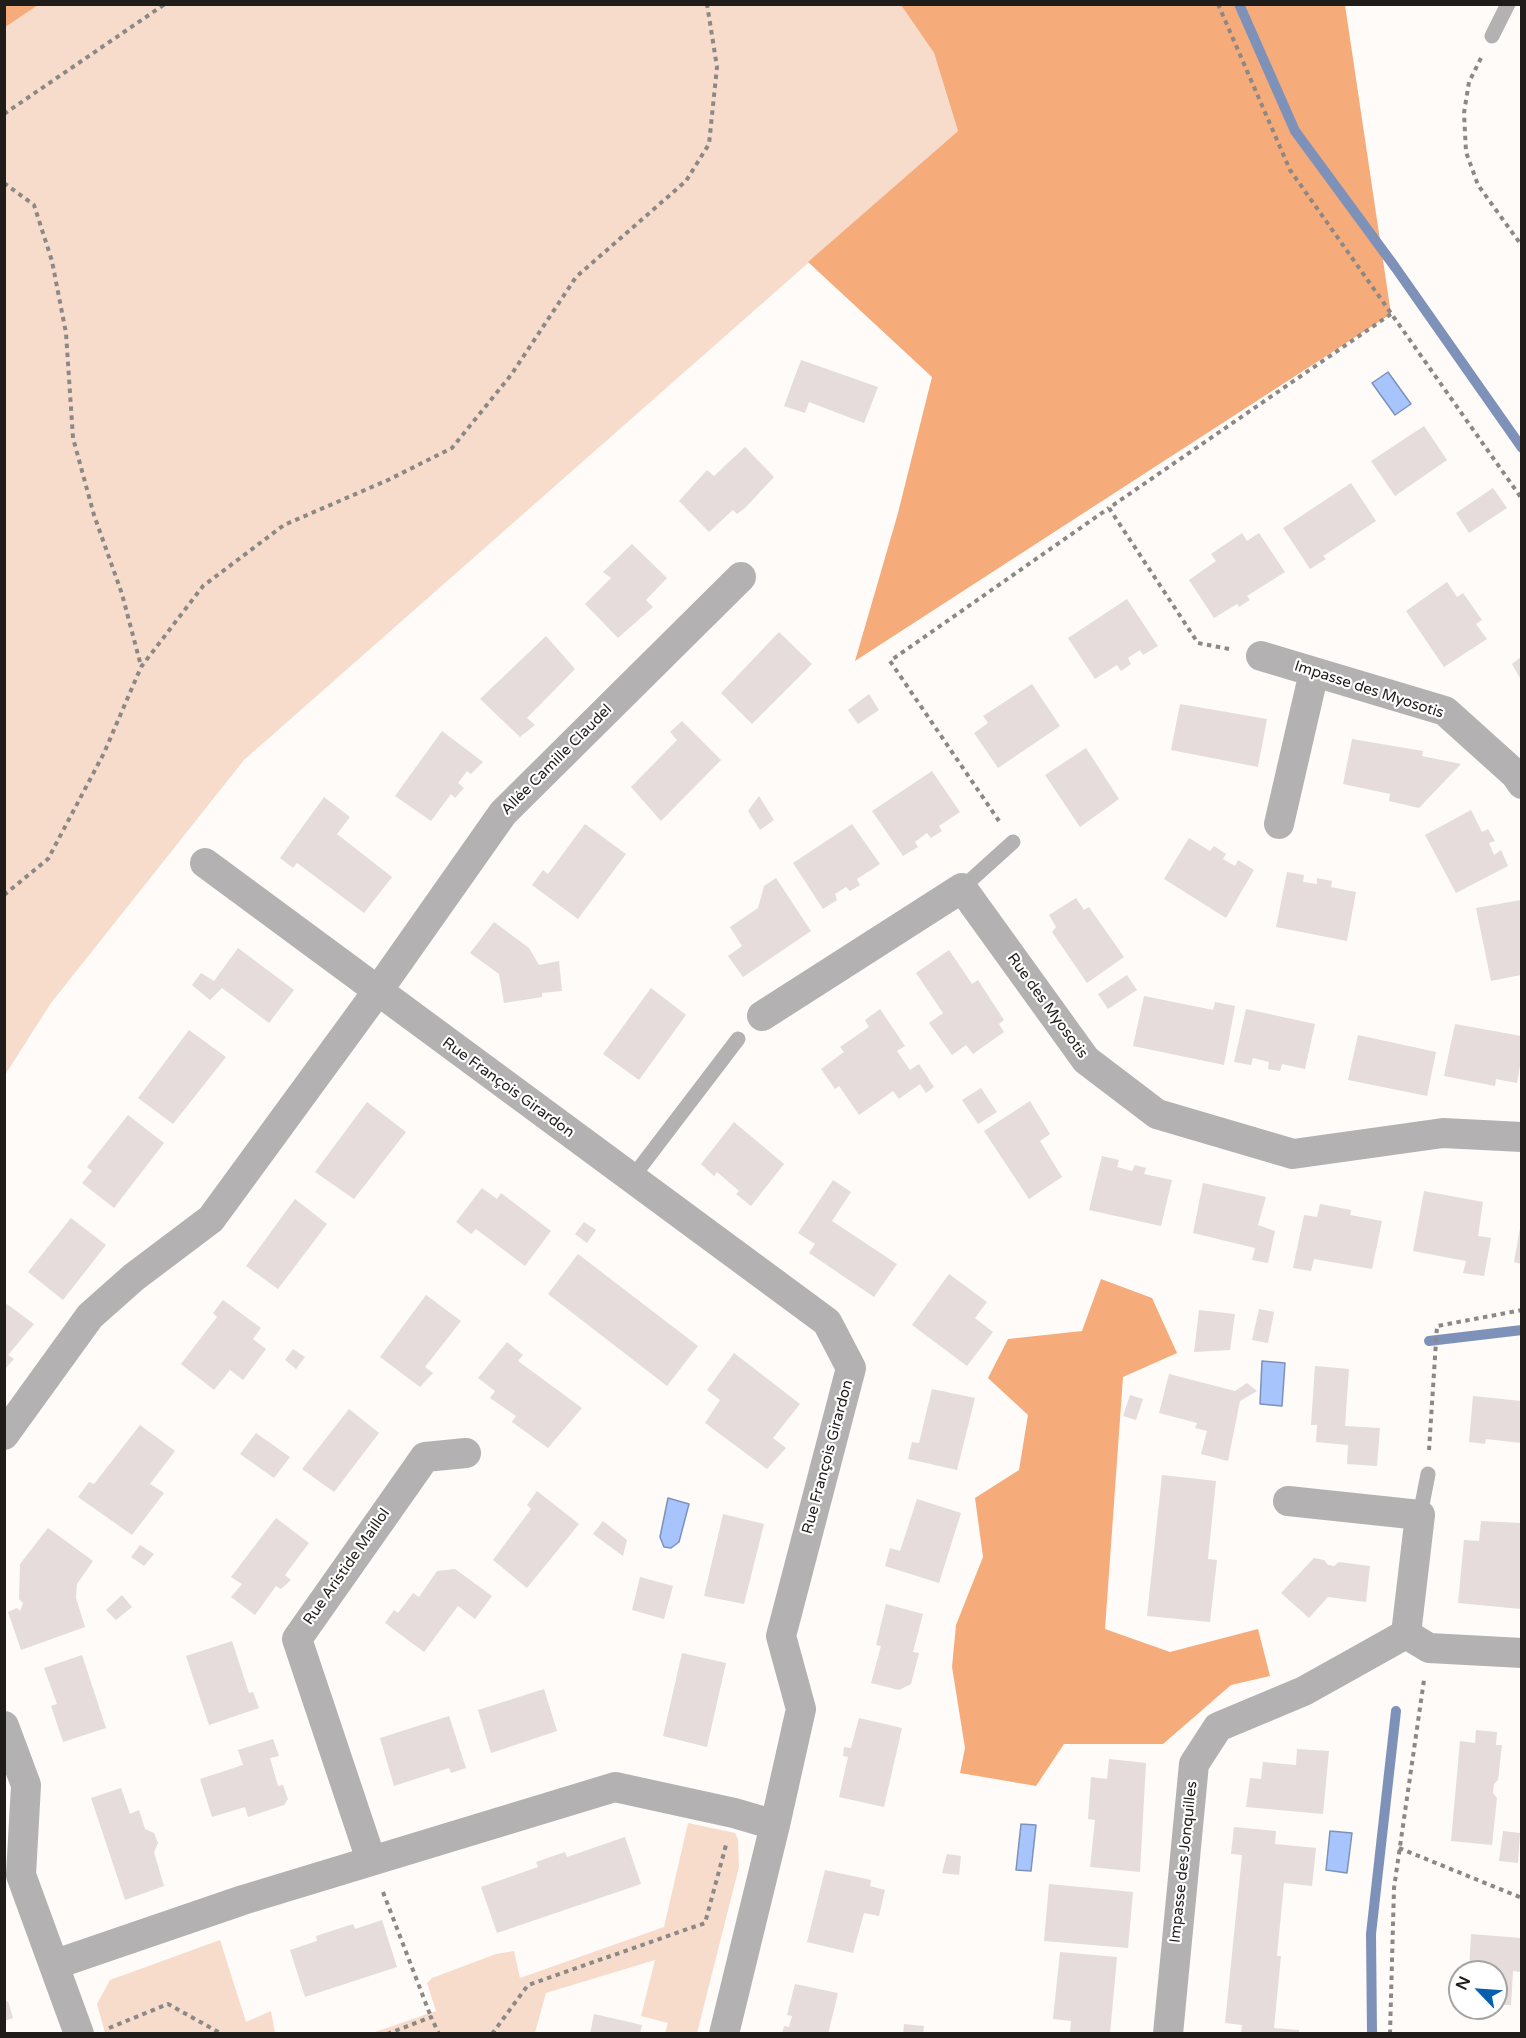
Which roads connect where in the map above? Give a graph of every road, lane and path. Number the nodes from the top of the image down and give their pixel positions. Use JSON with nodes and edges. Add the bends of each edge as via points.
{"nodes":[{"id":1,"x":165,"y":4,"type":"edge"},
{"id":2,"x":708,"y":4,"type":"edge"},
{"id":3,"x":1218,"y":4,"type":"edge"},
{"id":4,"x":1508,"y":4,"type":"edge"},
{"id":5,"x":1492,"y":36,"type":"joint"},
{"id":6,"x":4,"y":114,"type":"edge"},
{"id":7,"x":4,"y":183,"type":"edge"},
{"id":8,"x":1521,"y":246,"type":"edge"},
{"id":9,"x":1391,"y":314,"type":"junction"},
{"id":10,"x":1521,"y":499,"type":"edge"},
{"id":11,"x":1109,"y":508,"type":"junction"},
{"id":12,"x":741,"y":577,"type":"dead end"},
{"id":13,"x":1261,"y":656,"type":"joint"},
{"id":14,"x":141,"y":667,"type":"junction"},
{"id":15,"x":1314,"y":672,"type":"junction"},
{"id":16,"x":1521,"y":784,"type":"edge"},
{"id":17,"x":1279,"y":824,"type":"dead end"},
{"id":18,"x":1013,"y":842,"type":"joint"},
{"id":19,"x":205,"y":863,"type":"dead end"},
{"id":20,"x":962,"y":888,"type":"junction"},
{"id":21,"x":4,"y":895,"type":"edge"},
{"id":22,"x":377,"y":992,"type":"junction"},
{"id":23,"x":762,"y":1017,"type":"dead end"},
{"id":24,"x":738,"y":1039,"type":"dead end"},
{"id":25,"x":1521,"y":1137,"type":"edge"},
{"id":26,"x":632,"y":1178,"type":"junction"},
{"id":27,"x":1521,"y":1310,"type":"edge"},
{"id":28,"x":4,"y":1435,"type":"edge"},
{"id":29,"x":466,"y":1453,"type":"dead end"},
{"id":30,"x":1428,"y":1474,"type":"joint"},
{"id":31,"x":1288,"y":1501,"type":"dead end"},
{"id":32,"x":1420,"y":1515,"type":"junction"},
{"id":33,"x":1418,"y":1641,"type":"junction"},
{"id":34,"x":1521,"y":1653,"type":"edge"},
{"id":35,"x":4,"y":1726,"type":"edge"},
{"id":36,"x":734,"y":1813,"type":"junction"},
{"id":37,"x":775,"y":1825,"type":"junction"},
{"id":38,"x":1399,"y":1848,"type":"junction"},
{"id":39,"x":371,"y":1860,"type":"junction"},
{"id":40,"x":1521,"y":1898,"type":"edge"},
{"id":41,"x":56,"y":1964,"type":"junction"},
{"id":42,"x":431,"y":2017,"type":"junction"},
{"id":43,"x":92,"y":2031,"type":"edge"},
{"id":44,"x":222,"y":2034,"type":"edge"},
{"id":45,"x":387,"y":2034,"type":"edge"},
{"id":46,"x":439,"y":2034,"type":"edge"},
{"id":47,"x":492,"y":2034,"type":"edge"},
{"id":48,"x":723,"y":2034,"type":"edge"},
{"id":49,"x":1168,"y":2034,"type":"edge"},
{"id":50,"x":1390,"y":2034,"type":"edge"}],
"edges":[{"from":1,"to":6,"type":"path"},
{"from":2,"to":14,"type":"path","via":[[717,67],[709,144],[686,181],[576,276],[511,375],[452,448],[284,525],[203,586]]},
{"from":3,"to":9,"type":"path","via":[[1290,170]]},
{"from":4,"to":5,"type":"lane"},
{"from":5,"to":8,"type":"path","via":[[1469,82],[1464,113],[1466,152],[1478,185]]},
{"from":7,"to":14,"type":"path","via":[[34,205],[52,261],[66,333],[73,438]]},
{"from":9,"to":10,"type":"path"},
{"from":9,"to":11,"type":"path"},
{"from":11,"to":13,"type":"path","via":[[1198,643]]},
{"from":11,"to":18,"type":"path","via":[[890,661]]},
{"from":12,"to":22,"type":"street","name":"Allée Camille Claudel","via":[[503,813]]},
{"from":13,"to":15,"type":"street","name":"Impasse des Myosotis"},
{"from":14,"to":21,"type":"path","via":[[104,753],[48,859]]},
{"from":15,"to":16,"type":"street","name":"Impasse des Myosotis","via":[[1445,711],[1515,774]]},
{"from":15,"to":17,"type":"street"},
{"from":18,"to":20,"type":"lane"},
{"from":19,"to":22,"type":"street","name":"Rue François Girardon"},
{"from":20,"to":23,"type":"street"},
{"from":20,"to":25,"type":"street","name":"Rue des Myosotis","via":[[1086,1060],[1157,1114],[1293,1154],[1443,1133]]},
{"from":22,"to":26,"type":"street","name":"Rue François Girardon"},
{"from":22,"to":28,"type":"street","via":[[211,1219],[134,1276],[90,1316]]},
{"from":24,"to":26,"type":"lane"},
{"from":26,"to":37,"type":"street","name":"Rue François Girardon","via":[[827,1322],[851,1368],[781,1636],[801,1709]]},
{"from":27,"to":30,"type":"path","via":[[1437,1326]]},
{"from":29,"to":39,"type":"street","name":"Rue Aristide Maillol","via":[[424,1457],[297,1639]]},
{"from":30,"to":32,"type":"lane"},
{"from":31,"to":32,"type":"street"},
{"from":32,"to":33,"type":"street"},
{"from":33,"to":34,"type":"street"},
{"from":33,"to":38,"type":"path"},
{"from":33,"to":49,"type":"street","name":"Impasse des Jonquilles","via":[[1218,1727],[1194,1764]]},
{"from":35,"to":41,"type":"street","via":[[26,1785],[21,1875]]},
{"from":36,"to":37,"type":"street"},
{"from":36,"to":39,"type":"street","via":[[615,1787]]},
{"from":36,"to":47,"type":"path","via":[[705,1923],[528,1984]]},
{"from":37,"to":48,"type":"street","name":"Rue François Girardon"},
{"from":38,"to":40,"type":"path"},
{"from":38,"to":50,"type":"path","via":[[1394,1888]]},
{"from":39,"to":41,"type":"street"},
{"from":39,"to":42,"type":"path"},
{"from":41,"to":43,"type":"street"},
{"from":42,"to":45,"type":"path"},
{"from":42,"to":46,"type":"path"},
{"from":43,"to":44,"type":"path","via":[[168,2004]]}]}
